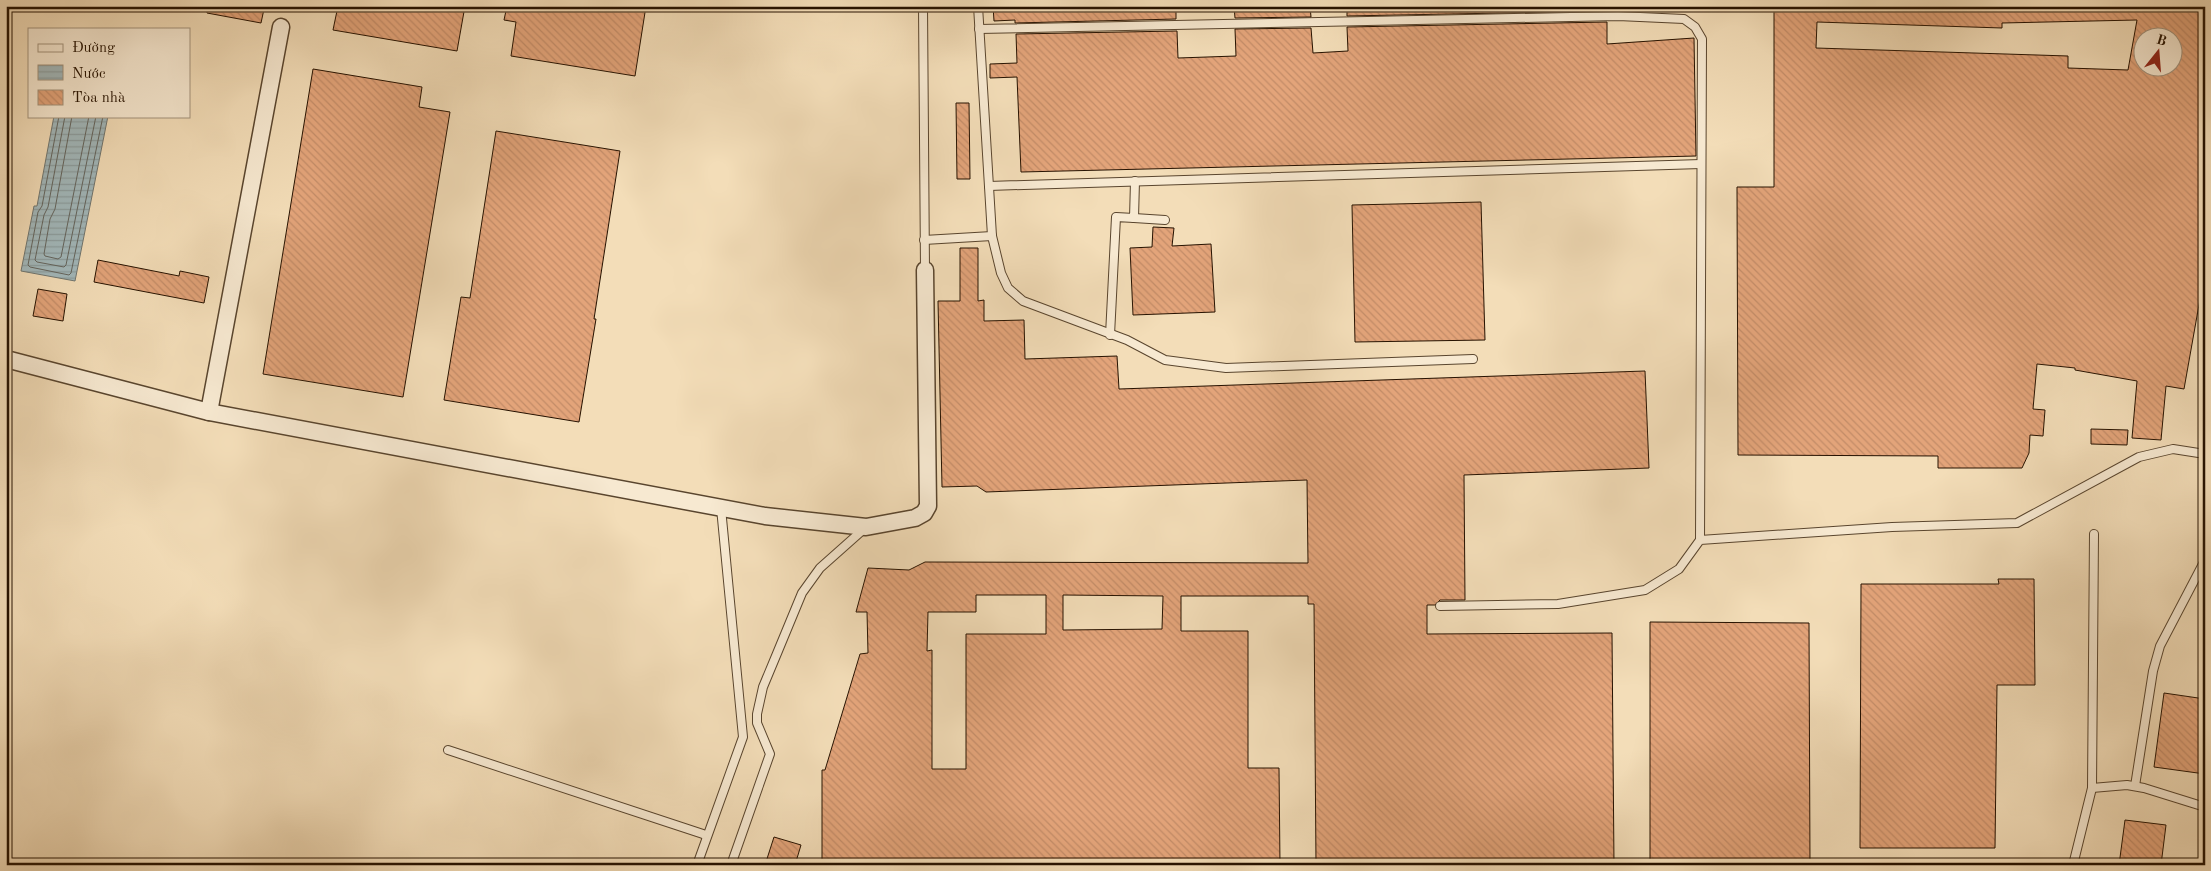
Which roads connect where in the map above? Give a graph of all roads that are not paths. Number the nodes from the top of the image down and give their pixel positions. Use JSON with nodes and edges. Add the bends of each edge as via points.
{"nodes":[{"id":1,"x":923,"y":6,"type":"edge"},
{"id":2,"x":978,"y":6,"type":"edge"},
{"id":3,"x":281,"y":27,"type":"dead end"},
{"id":4,"x":979,"y":28,"type":"junction"},
{"id":5,"x":1702,"y":164,"type":"junction"},
{"id":6,"x":1135,"y":181,"type":"junction"},
{"id":7,"x":989,"y":186,"type":"junction"},
{"id":8,"x":1134,"y":218,"type":"junction"},
{"id":9,"x":1165,"y":220,"type":"dead end"},
{"id":10,"x":992,"y":236,"type":"junction"},
{"id":11,"x":924,"y":240,"type":"junction"},
{"id":12,"x":924,"y":270,"type":"joint"},
{"id":13,"x":1110,"y":335,"type":"junction"},
{"id":14,"x":6,"y":359,"type":"edge"},
{"id":15,"x":1473,"y":359,"type":"dead end"},
{"id":16,"x":210,"y":412,"type":"junction"},
{"id":17,"x":2205,"y":454,"type":"edge"},
{"id":18,"x":721,"y":508,"type":"junction"},
{"id":19,"x":866,"y":527,"type":"junction"},
{"id":20,"x":2094,"y":534,"type":"dead end"},
{"id":21,"x":1700,"y":540,"type":"junction"},
{"id":22,"x":2205,"y":560,"type":"edge"},
{"id":23,"x":1440,"y":606,"type":"dead end"},
{"id":24,"x":448,"y":750,"type":"dead end"},
{"id":25,"x":2135,"y":786,"type":"junction"},
{"id":26,"x":2092,"y":788,"type":"junction"},
{"id":27,"x":2205,"y":807,"type":"edge"},
{"id":28,"x":706,"y":836,"type":"junction"},
{"id":29,"x":697,"y":865,"type":"edge"},
{"id":30,"x":731,"y":865,"type":"edge"},
{"id":31,"x":2072,"y":865,"type":"edge"}],
"edges":[{"from":1,"to":11,"type":"lane"},
{"from":2,"to":4,"type":"lane"},
{"from":3,"to":16,"type":"street"},
{"from":4,"to":5,"type":"lane","via":[[1618,16],[1684,19],[1702,39]]},
{"from":4,"to":7,"type":"lane"},
{"from":5,"to":6,"type":"lane"},
{"from":5,"to":21,"type":"lane"},
{"from":6,"to":7,"type":"lane"},
{"from":6,"to":8,"type":"lane"},
{"from":7,"to":10,"type":"lane"},
{"from":8,"to":9,"type":"lane"},
{"from":8,"to":13,"type":"lane","via":[[1116,217]]},
{"from":10,"to":11,"type":"lane"},
{"from":10,"to":13,"type":"lane","via":[[1008,288],[1023,301]]},
{"from":11,"to":12,"type":"lane"},
{"from":12,"to":19,"type":"street","via":[[928,506],[915,518]]},
{"from":13,"to":15,"type":"lane","via":[[1165,360],[1226,368]]},
{"from":14,"to":16,"type":"street"},
{"from":16,"to":18,"type":"street"},
{"from":17,"to":21,"type":"lane","via":[[2173,450],[2139,457],[2017,523],[1892,527]]},
{"from":18,"to":19,"type":"street"},
{"from":18,"to":28,"type":"lane","via":[[743,737]]},
{"from":19,"to":30,"type":"lane","via":[[820,568],[802,593],[763,687],[757,723],[770,754]]},
{"from":20,"to":26,"type":"lane"},
{"from":21,"to":23,"type":"lane","via":[[1679,569],[1645,590],[1558,604]]},
{"from":22,"to":25,"type":"lane","via":[[2160,646]]},
{"from":24,"to":28,"type":"lane"},
{"from":25,"to":26,"type":"lane"},
{"from":25,"to":27,"type":"lane"},
{"from":26,"to":31,"type":"lane"},
{"from":28,"to":29,"type":"lane"}]}
